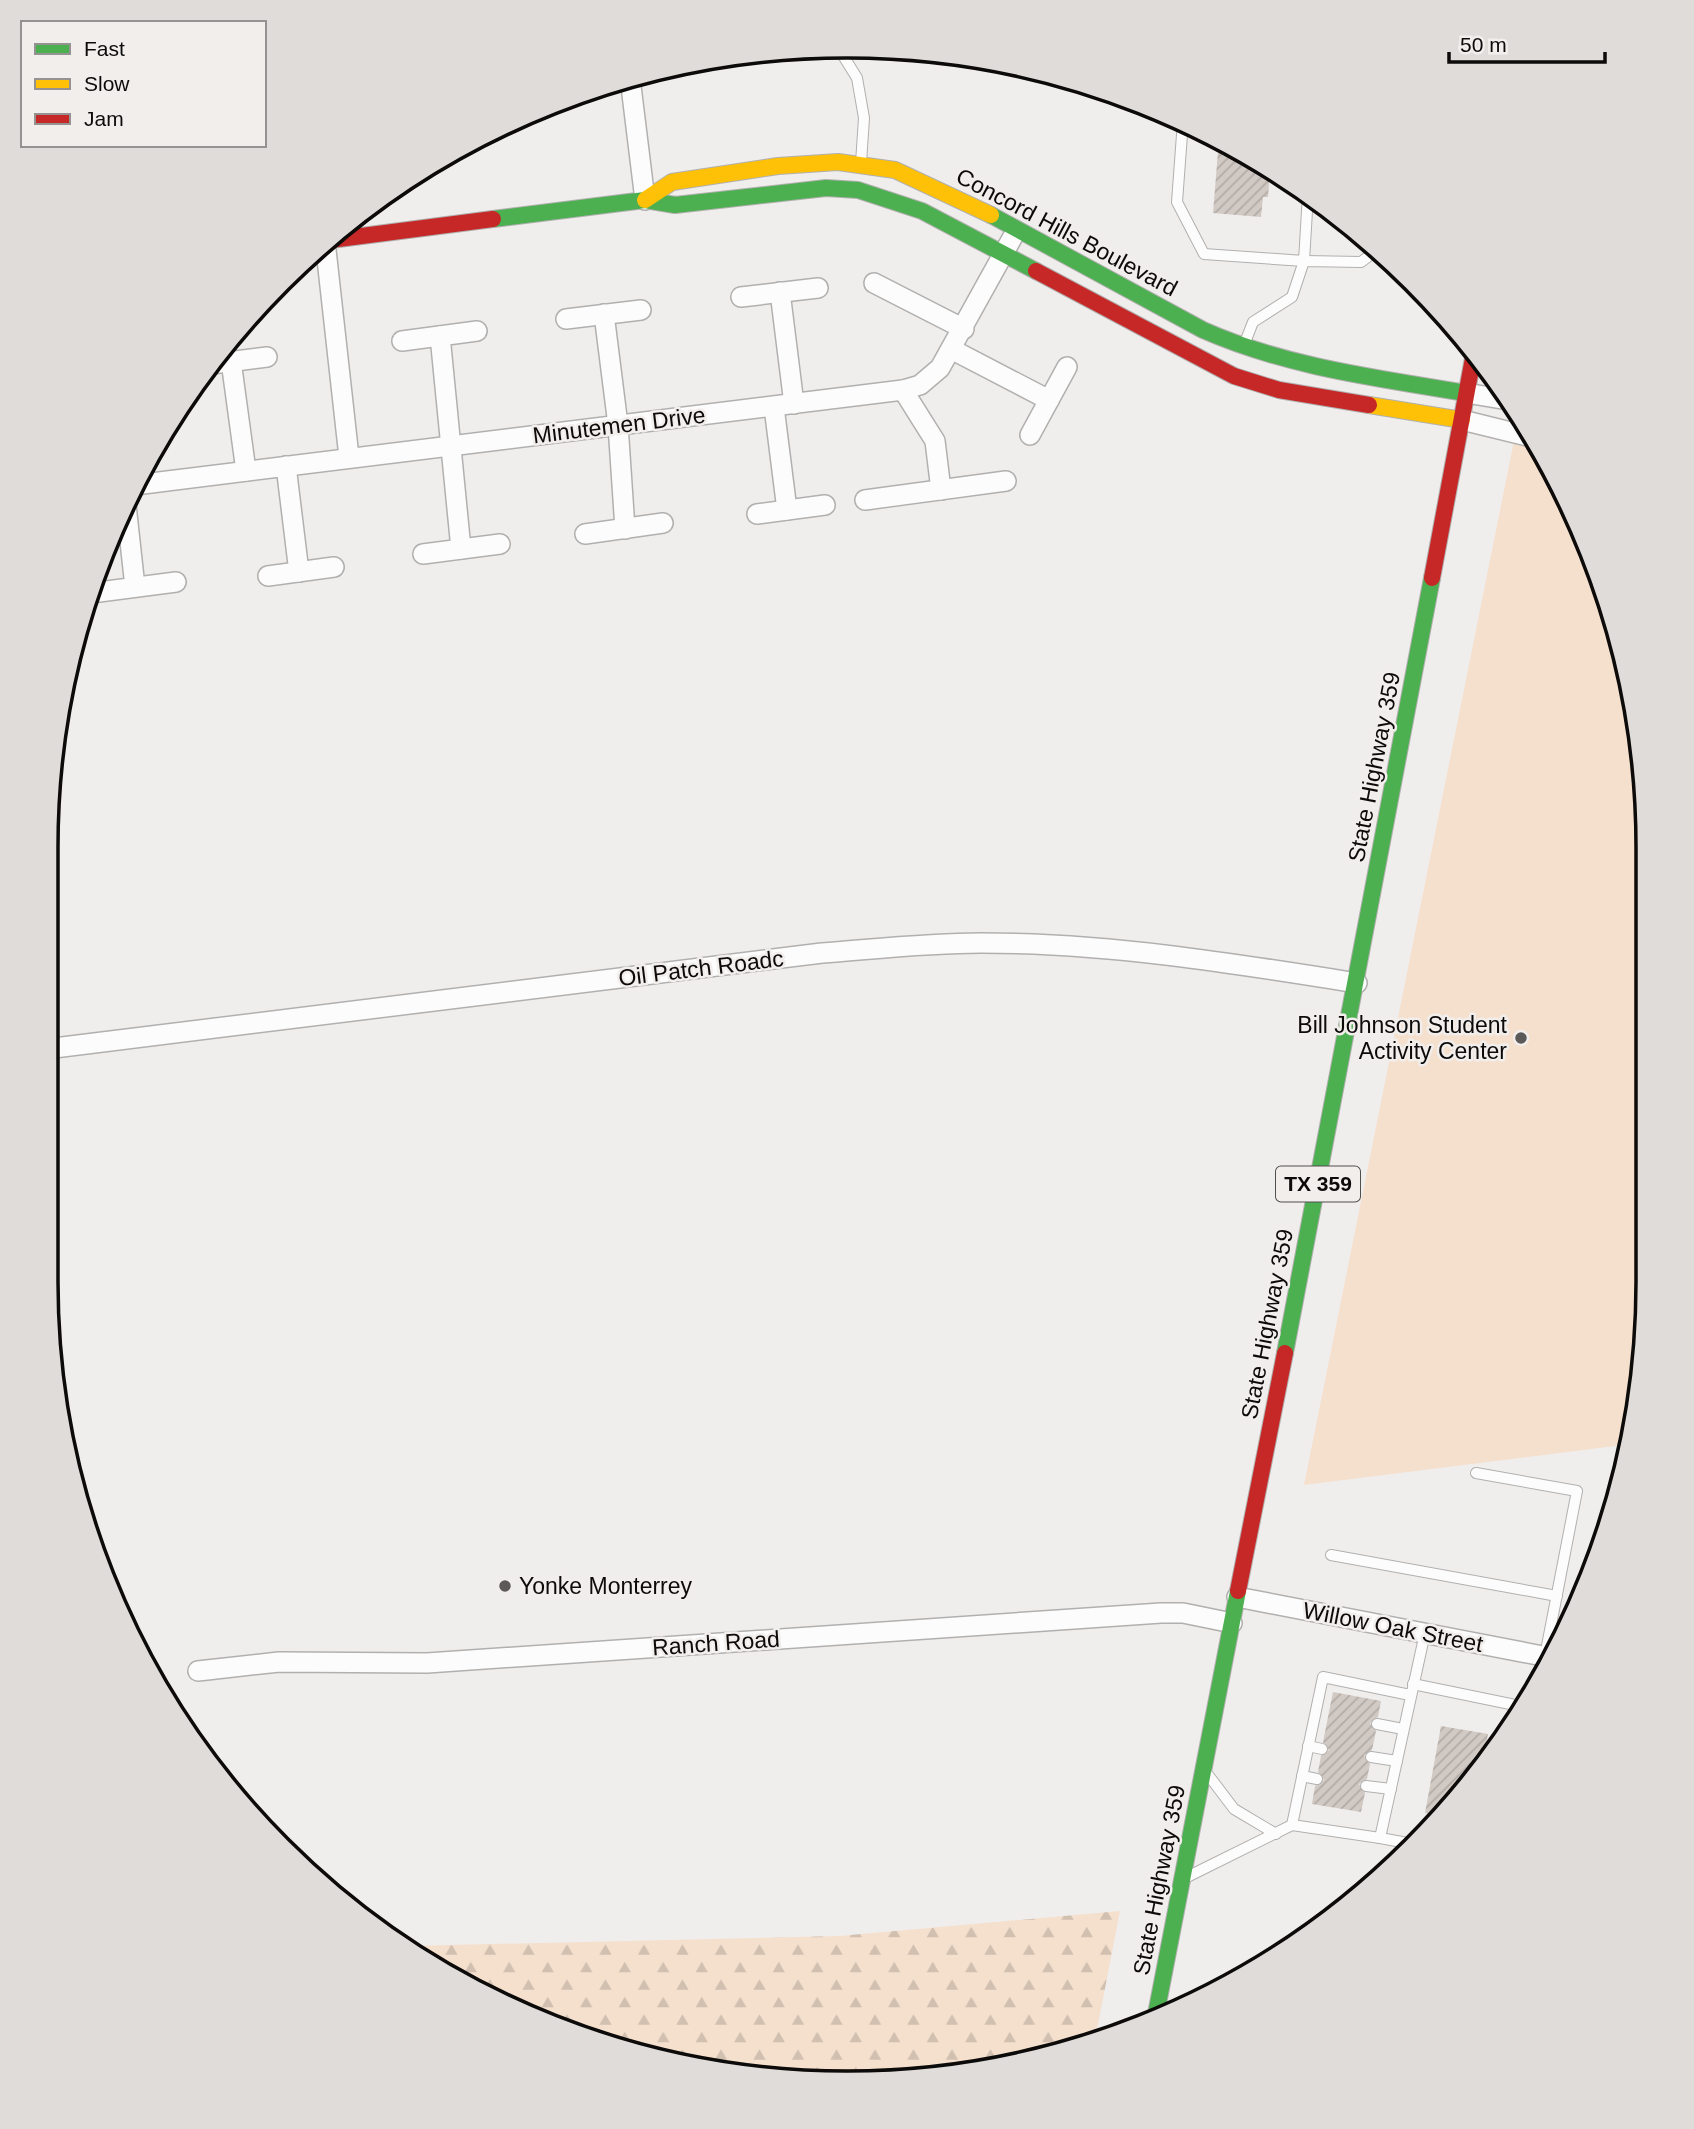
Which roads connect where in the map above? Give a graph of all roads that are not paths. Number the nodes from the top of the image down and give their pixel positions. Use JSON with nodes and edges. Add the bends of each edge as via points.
{"nodes":[{"id":1,"x":845,"y":58,"type":"edge"},
{"id":2,"x":631,"y":89,"type":"edge"},
{"id":3,"x":1181,"y":132,"type":"edge"},
{"id":4,"x":861,"y":163,"type":"junction"},
{"id":5,"x":858,"y":190,"type":"junction"},
{"id":6,"x":645,"y":200,"type":"junction"},
{"id":7,"x":1308,"y":208,"type":"edge"},
{"id":8,"x":1016,"y":231,"type":"junction"},
{"id":9,"x":346,"y":238,"type":"edge"},
{"id":10,"x":1003,"y":254,"type":"junction"},
{"id":11,"x":326,"y":255,"type":"edge"},
{"id":12,"x":1369,"y":256,"type":"edge"},
{"id":13,"x":1304,"y":261,"type":"junction"},
{"id":14,"x":874,"y":283,"type":"dead end"},
{"id":15,"x":818,"y":288,"type":"dead end"},
{"id":16,"x":780,"y":292,"type":"junction"},
{"id":17,"x":741,"y":297,"type":"dead end"},
{"id":18,"x":640,"y":310,"type":"dead end"},
{"id":19,"x":604,"y":314,"type":"junction"},
{"id":20,"x":566,"y":319,"type":"dead end"},
{"id":21,"x":964,"y":329,"type":"junction"},
{"id":22,"x":477,"y":331,"type":"dead end"},
{"id":23,"x":440,"y":336,"type":"junction"},
{"id":24,"x":402,"y":341,"type":"dead end"},
{"id":25,"x":1242,"y":348,"type":"junction"},
{"id":26,"x":951,"y":349,"type":"junction"},
{"id":27,"x":267,"y":357,"type":"dead end"},
{"id":28,"x":225,"y":363,"type":"edge"},
{"id":29,"x":222,"y":365,"type":"edge"},
{"id":30,"x":1472,"y":365,"type":"edge"},
{"id":31,"x":1068,"y":367,"type":"dead end"},
{"id":32,"x":1234,"y":376,"type":"junction"},
{"id":33,"x":903,"y":390,"type":"junction"},
{"id":34,"x":1466,"y":393,"type":"junction"},
{"id":35,"x":1495,"y":398,"type":"edge"},
{"id":36,"x":1049,"y":400,"type":"junction"},
{"id":37,"x":784,"y":405,"type":"junction"},
{"id":38,"x":1462,"y":420,"type":"junction"},
{"id":39,"x":618,"y":425,"type":"junction"},
{"id":40,"x":1519,"y":434,"type":"edge"},
{"id":41,"x":1030,"y":435,"type":"dead end"},
{"id":42,"x":450,"y":445,"type":"junction"},
{"id":43,"x":349,"y":457,"type":"junction"},
{"id":44,"x":286,"y":466,"type":"junction"},
{"id":45,"x":246,"y":471,"type":"junction"},
{"id":46,"x":1006,"y":481,"type":"dead end"},
{"id":47,"x":147,"y":484,"type":"edge"},
{"id":48,"x":941,"y":490,"type":"junction"},
{"id":49,"x":866,"y":500,"type":"dead end"},
{"id":50,"x":825,"y":505,"type":"dead end"},
{"id":51,"x":787,"y":510,"type":"junction"},
{"id":52,"x":757,"y":514,"type":"dead end"},
{"id":53,"x":128,"y":523,"type":"edge"},
{"id":54,"x":663,"y":523,"type":"dead end"},
{"id":55,"x":625,"y":528,"type":"junction"},
{"id":56,"x":585,"y":534,"type":"dead end"},
{"id":57,"x":500,"y":544,"type":"dead end"},
{"id":58,"x":461,"y":549,"type":"junction"},
{"id":59,"x":423,"y":554,"type":"dead end"},
{"id":60,"x":334,"y":567,"type":"dead end"},
{"id":61,"x":299,"y":572,"type":"junction"},
{"id":62,"x":268,"y":576,"type":"dead end"},
{"id":63,"x":177,"y":582,"type":"dead end"},
{"id":64,"x":135,"y":587,"type":"junction"},
{"id":65,"x":100,"y":592,"type":"edge"},
{"id":66,"x":1357,"y":983,"type":"junction"},
{"id":67,"x":58,"y":1048,"type":"edge"},
{"id":68,"x":1476,"y":1473,"type":"dead end"},
{"id":69,"x":1331,"y":1555,"type":"dead end"},
{"id":70,"x":1557,"y":1595,"type":"junction"},
{"id":71,"x":1237,"y":1597,"type":"junction"},
{"id":72,"x":1232,"y":1623,"type":"junction"},
{"id":73,"x":1425,"y":1633,"type":"junction"},
{"id":74,"x":1548,"y":1644,"type":"edge"},
{"id":75,"x":1542,"y":1656,"type":"edge"},
{"id":76,"x":198,"y":1671,"type":"dead end"},
{"id":77,"x":1413,"y":1684,"type":"junction"},
{"id":78,"x":1410,"y":1695,"type":"junction"},
{"id":79,"x":1513,"y":1705,"type":"edge"},
{"id":80,"x":1315,"y":1714,"type":"junction"},
{"id":81,"x":1328,"y":1716,"type":"dead end"},
{"id":82,"x":1377,"y":1724,"type":"dead end"},
{"id":83,"x":1403,"y":1728,"type":"junction"},
{"id":84,"x":1308,"y":1746,"type":"junction"},
{"id":85,"x":1322,"y":1749,"type":"dead end"},
{"id":86,"x":1371,"y":1757,"type":"dead end"},
{"id":87,"x":1397,"y":1761,"type":"junction"},
{"id":88,"x":1204,"y":1768,"type":"junction"},
{"id":89,"x":1302,"y":1776,"type":"junction"},
{"id":90,"x":1317,"y":1779,"type":"dead end"},
{"id":91,"x":1366,"y":1786,"type":"dead end"},
{"id":92,"x":1391,"y":1790,"type":"junction"},
{"id":93,"x":1292,"y":1825,"type":"junction"},
{"id":94,"x":1276,"y":1834,"type":"junction"},
{"id":95,"x":1380,"y":1838,"type":"junction"},
{"id":96,"x":1403,"y":1842,"type":"edge"},
{"id":97,"x":1182,"y":1880,"type":"junction"},
{"id":98,"x":1157,"y":2007,"type":"edge"}],
"edges":[{"from":1,"to":4,"type":"lane","via":[[857,78],[864,118]]},
{"from":2,"to":6,"type":"street"},
{"from":3,"to":13,"type":"lane","via":[[1177,202],[1204,254]]},
{"from":4,"to":5,"type":"street"},
{"from":4,"to":6,"type":"street","name":"Concord Hills Boulevard","via":[[778,166],[672,182]]},
{"from":4,"to":8,"type":"street","name":"Concord Hills Boulevard","via":[[926,181]]},
{"from":5,"to":6,"type":"street","name":"Concord Hills Boulevard","via":[[826,188],[675,205]]},
{"from":5,"to":10,"type":"street","name":"Concord Hills Boulevard","via":[[922,211]]},
{"from":6,"to":9,"type":"street","name":"Concord Hills Boulevard"},
{"from":7,"to":13,"type":"lane"},
{"from":8,"to":10,"type":"street","name":"Minutemen Drive"},
{"from":8,"to":25,"type":"street","name":"Concord Hills Boulevard"},
{"from":10,"to":21,"type":"street","name":"Minutemen Drive"},
{"from":10,"to":32,"type":"street","name":"Concord Hills Boulevard"},
{"from":11,"to":43,"type":"street"},
{"from":12,"to":13,"type":"lane","via":[[1361,262]]},
{"from":13,"to":25,"type":"lane","via":[[1292,297],[1253,322]]},
{"from":14,"to":21,"type":"street"},
{"from":15,"to":16,"type":"street"},
{"from":16,"to":17,"type":"street"},
{"from":16,"to":37,"type":"street"},
{"from":18,"to":19,"type":"street"},
{"from":19,"to":20,"type":"street"},
{"from":19,"to":39,"type":"street"},
{"from":21,"to":26,"type":"street","name":"Minutemen Drive"},
{"from":22,"to":23,"type":"street"},
{"from":23,"to":24,"type":"street"},
{"from":23,"to":42,"type":"street"},
{"from":25,"to":32,"type":"street"},
{"from":25,"to":34,"type":"street","name":"Concord Hills Boulevard","via":[[1276,359]]},
{"from":26,"to":33,"type":"street","name":"Minutemen Drive","via":[[929,378]]},
{"from":26,"to":36,"type":"street"},
{"from":27,"to":28,"type":"street"},
{"from":29,"to":45,"type":"street"},
{"from":30,"to":34,"type":"street","name":"State Highway 359","number":"TX 359"},
{"from":31,"to":36,"type":"street"},
{"from":32,"to":38,"type":"street","name":"Concord Hills Boulevard","via":[[1279,390]]},
{"from":33,"to":37,"type":"street","name":"Minutemen Drive"},
{"from":33,"to":48,"type":"street","via":[[935,441]]},
{"from":34,"to":35,"type":"street"},
{"from":34,"to":38,"type":"street","name":"State Highway 359","number":"TX 359"},
{"from":36,"to":41,"type":"street"},
{"from":37,"to":39,"type":"street","name":"Minutemen Drive"},
{"from":37,"to":51,"type":"street"},
{"from":38,"to":40,"type":"street"},
{"from":38,"to":66,"type":"street","name":"State Highway 359","number":"TX 359"},
{"from":39,"to":42,"type":"street","name":"Minutemen Drive"},
{"from":39,"to":55,"type":"street"},
{"from":42,"to":43,"type":"street","name":"Minutemen Drive"},
{"from":42,"to":58,"type":"street"},
{"from":43,"to":44,"type":"street","name":"Minutemen Drive"},
{"from":44,"to":45,"type":"street","name":"Minutemen Drive"},
{"from":44,"to":61,"type":"street"},
{"from":45,"to":47,"type":"street","name":"Minutemen Drive"},
{"from":46,"to":48,"type":"street"},
{"from":48,"to":49,"type":"street"},
{"from":50,"to":51,"type":"street"},
{"from":51,"to":52,"type":"street"},
{"from":53,"to":64,"type":"street"},
{"from":54,"to":55,"type":"street"},
{"from":55,"to":56,"type":"street"},
{"from":57,"to":58,"type":"street"},
{"from":58,"to":59,"type":"street"},
{"from":60,"to":61,"type":"street"},
{"from":61,"to":62,"type":"street"},
{"from":63,"to":64,"type":"street"},
{"from":64,"to":65,"type":"street"},
{"from":66,"to":67,"type":"street","name":"Oil Patch Roadc","via":[[1175,955],[1045,945],[916,945]]},
{"from":66,"to":71,"type":"street","name":"State Highway 359","number":"TX 359"},
{"from":68,"to":70,"type":"lane","via":[[1577,1491]]},
{"from":69,"to":70,"type":"lane"},
{"from":70,"to":74,"type":"lane"},
{"from":71,"to":72,"type":"street","name":"State Highway 359","number":"TX 359"},
{"from":71,"to":73,"type":"street","name":"Willow Oak Street"},
{"from":72,"to":76,"type":"street","name":"Ranch Road","via":[[1161,1613],[427,1663],[279,1662]]},
{"from":72,"to":88,"type":"street","name":"State Highway 359","number":"TX 359"},
{"from":73,"to":75,"type":"street","name":"Willow Oak Street"},
{"from":73,"to":77,"type":"lane"},
{"from":77,"to":78,"type":"lane"},
{"from":77,"to":79,"type":"lane"},
{"from":78,"to":80,"type":"lane","via":[[1323,1677]]},
{"from":78,"to":83,"type":"lane"},
{"from":80,"to":81,"type":"lane"},
{"from":80,"to":84,"type":"lane"},
{"from":82,"to":83,"type":"lane"},
{"from":83,"to":87,"type":"lane"},
{"from":84,"to":85,"type":"lane"},
{"from":84,"to":89,"type":"lane"},
{"from":86,"to":87,"type":"lane"},
{"from":87,"to":92,"type":"lane"},
{"from":88,"to":94,"type":"lane","via":[[1234,1809]]},
{"from":88,"to":97,"type":"street","name":"State Highway 359","number":"TX 359"},
{"from":89,"to":90,"type":"lane"},
{"from":89,"to":93,"type":"lane"},
{"from":91,"to":92,"type":"lane"},
{"from":92,"to":95,"type":"lane"},
{"from":93,"to":94,"type":"lane"},
{"from":93,"to":95,"type":"lane"},
{"from":94,"to":97,"type":"lane"},
{"from":95,"to":96,"type":"lane"},
{"from":97,"to":98,"type":"street","name":"State Highway 359","number":"TX 359"}]}
